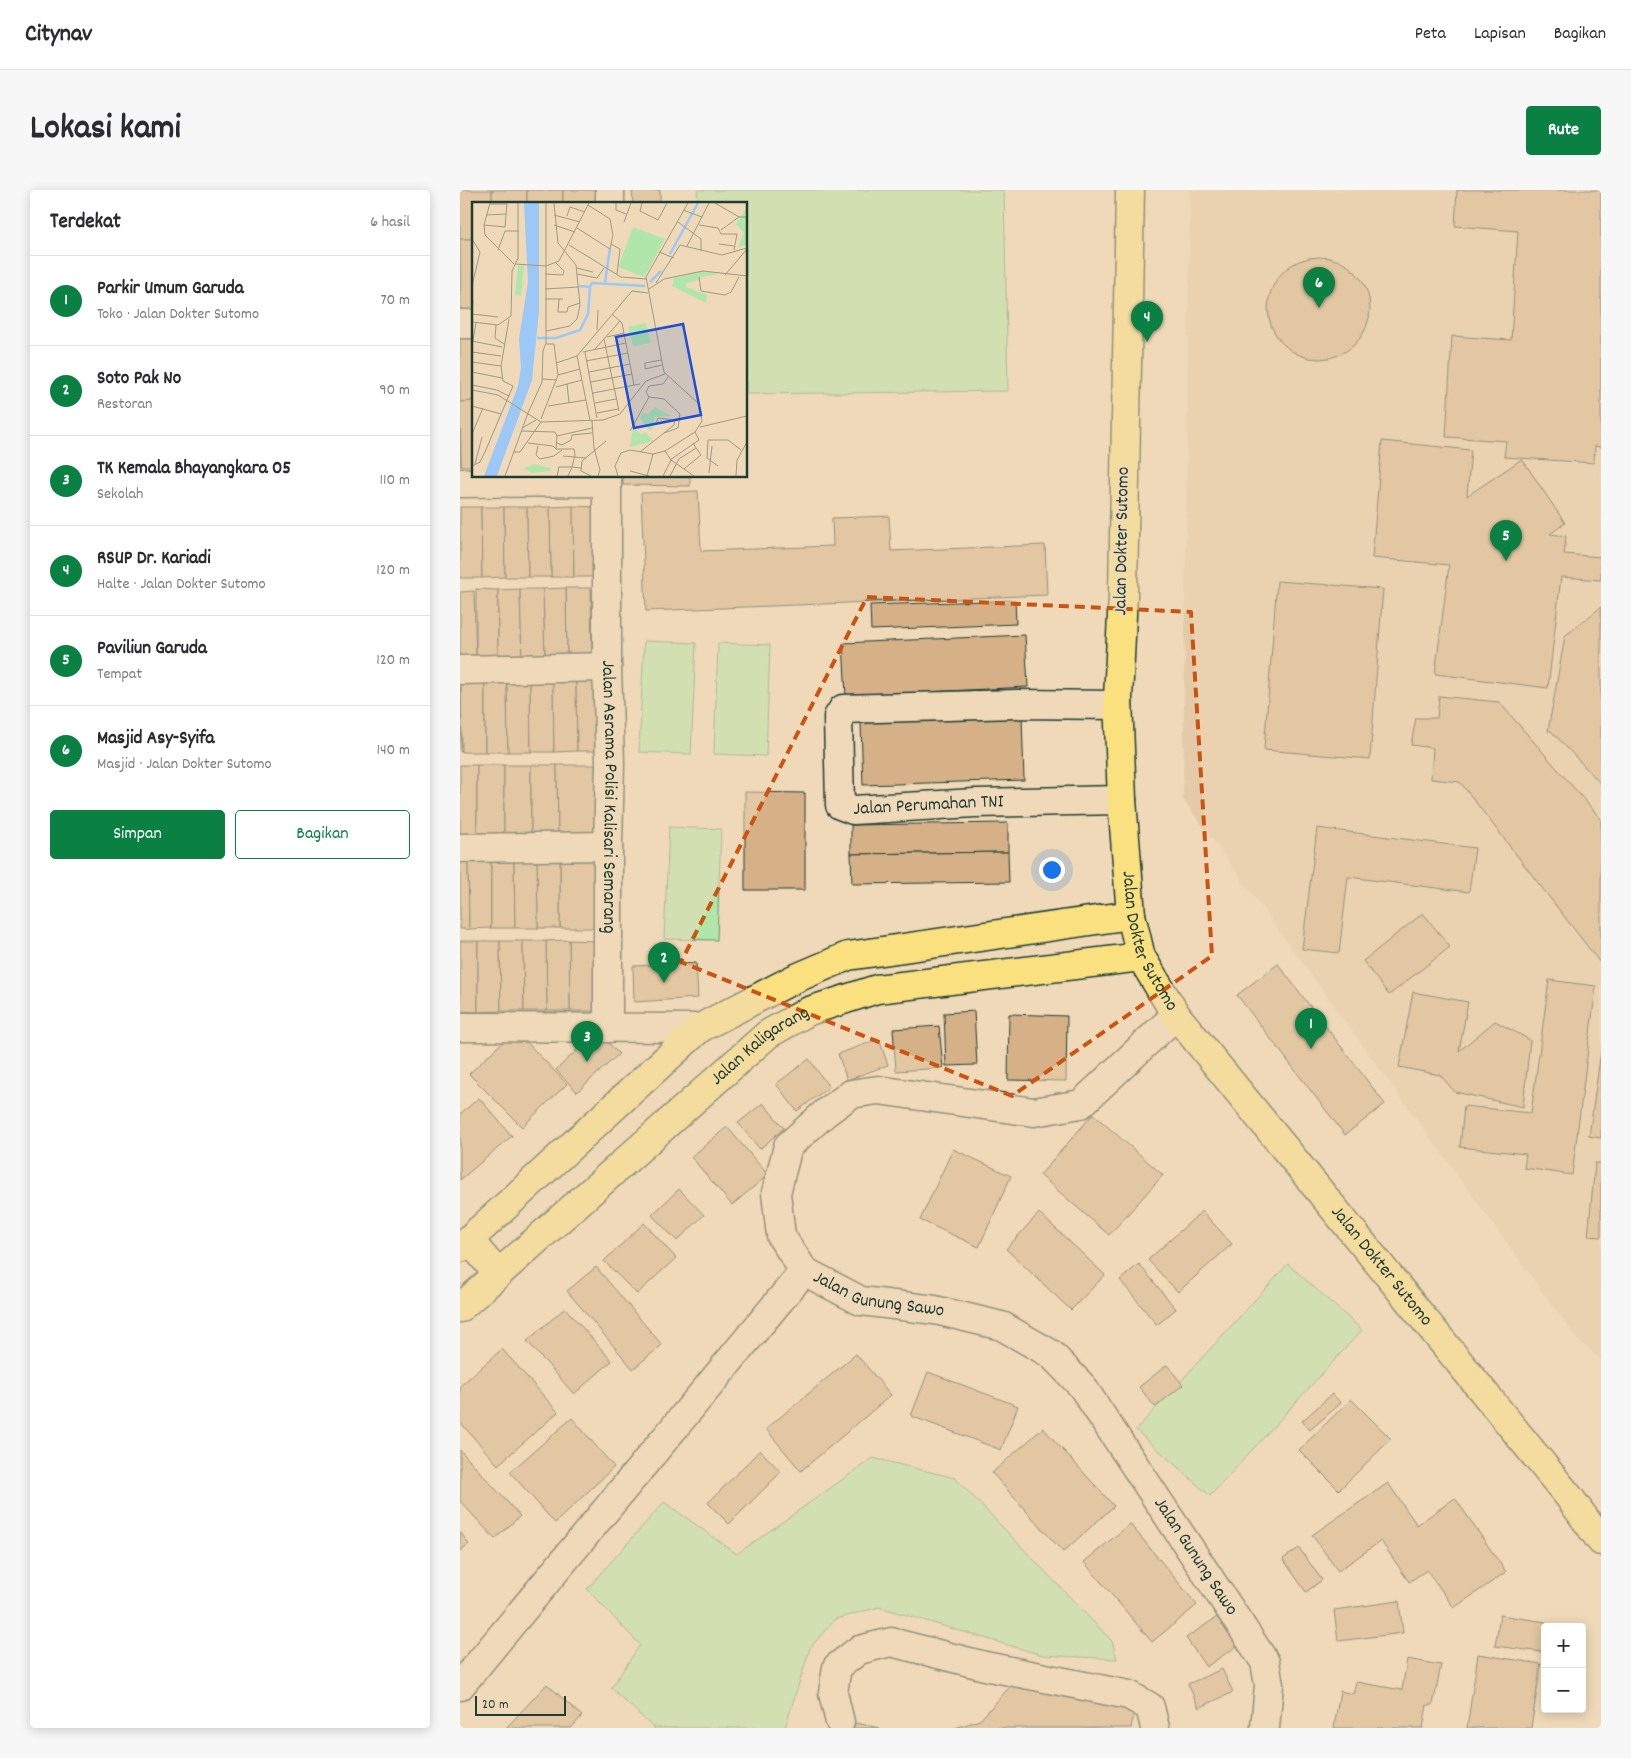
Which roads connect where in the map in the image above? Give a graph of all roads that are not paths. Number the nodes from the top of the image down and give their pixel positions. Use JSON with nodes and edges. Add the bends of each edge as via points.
{"nodes":[{"id":1,"x":1130,"y":190,"type":"edge"},
{"id":2,"x":607,"y":479,"type":"edge"},
{"id":3,"x":460,"y":483,"type":"edge"},
{"id":4,"x":607,"y":667,"type":"junction"},
{"id":5,"x":460,"y":670,"type":"edge"},
{"id":6,"x":1118,"y":706,"type":"junction"},
{"id":7,"x":1122,"y":800,"type":"junction"},
{"id":8,"x":608,"y":846,"type":"junction"},
{"id":9,"x":460,"y":848,"type":"edge"},
{"id":10,"x":1130,"y":915,"type":"junction"},
{"id":11,"x":1141,"y":957,"type":"junction"},
{"id":12,"x":1176,"y":1015,"type":"junction"},
{"id":13,"x":460,"y":1027,"type":"edge"},
{"id":14,"x":608,"y":1028,"type":"junction"},
{"id":15,"x":700,"y":1028,"type":"junction"},
{"id":16,"x":464,"y":1244,"type":"edge"},
{"id":17,"x":804,"y":1271,"type":"junction"},
{"id":18,"x":498,"y":1274,"type":"junction"},
{"id":19,"x":460,"y":1308,"type":"edge"},
{"id":20,"x":1601,"y":1541,"type":"edge"},
{"id":21,"x":460,"y":1686,"type":"edge"},
{"id":22,"x":840,"y":1722,"type":"dead end"},
{"id":23,"x":1155,"y":1728,"type":"edge"},
{"id":24,"x":1265,"y":1728,"type":"edge"}],
"edges":[{"from":1,"to":6,"type":"highway","name":"Jalan Dokter Sutomo"},
{"from":2,"to":3,"type":"street"},
{"from":2,"to":4,"type":"street","name":"Jalan Asrama Polisi Kalisari Semarang"},
{"from":4,"to":5,"type":"street"},
{"from":4,"to":8,"type":"street","name":"Jalan Asrama Polisi Kalisari Semarang"},
{"from":6,"to":7,"type":"highway","name":"Jalan Dokter Sutomo"},
{"from":6,"to":7,"type":"street","name":"Jalan Perumahan TNI","via":[[1016,704],[843,710],[838,717],[840,805],[853,810]]},
{"from":7,"to":10,"type":"highway","name":"Jalan Dokter Sutomo"},
{"from":8,"to":9,"type":"street"},
{"from":8,"to":14,"type":"street","name":"Jalan Asrama Polisi Kalisari Semarang"},
{"from":10,"to":11,"type":"highway","name":"Jalan Dokter Sutomo"},
{"from":10,"to":15,"type":"highway","name":"Jalan Kaligarang","via":[[848,956],[794,979]]},
{"from":11,"to":12,"type":"highway","name":"Jalan Dokter Sutomo"},
{"from":11,"to":18,"type":"highway","name":"Jalan Kaligarang","via":[[877,989],[809,1011],[768,1034]]},
{"from":12,"to":17,"type":"street","name":"Jalan Gunung Sawo","via":[[1081,1104],[1034,1112],[878,1090],[851,1094],[788,1146],[776,1193],[781,1236]]},
{"from":12,"to":20,"type":"highway","name":"Jalan Dokter Sutomo","via":[[1564,1490]]},
{"from":13,"to":14,"type":"street"},
{"from":14,"to":15,"type":"street"},
{"from":15,"to":16,"type":"highway","name":"Jalan Kaligarang"},
{"from":16,"to":18,"type":"highway"},
{"from":17,"to":21,"type":"street"},
{"from":17,"to":24,"type":"street","name":"Jalan Gunung Sawo","via":[[861,1301],[935,1310],[1002,1326],[1051,1354],[1082,1386],[1265,1662],[1269,1686]]},
{"from":18,"to":19,"type":"highway","name":"Jalan Kaligarang"},
{"from":22,"to":23,"type":"street","via":[[833,1693],[836,1666],[859,1650],[891,1642],[985,1666],[1129,1695],[1150,1707]]}]}
